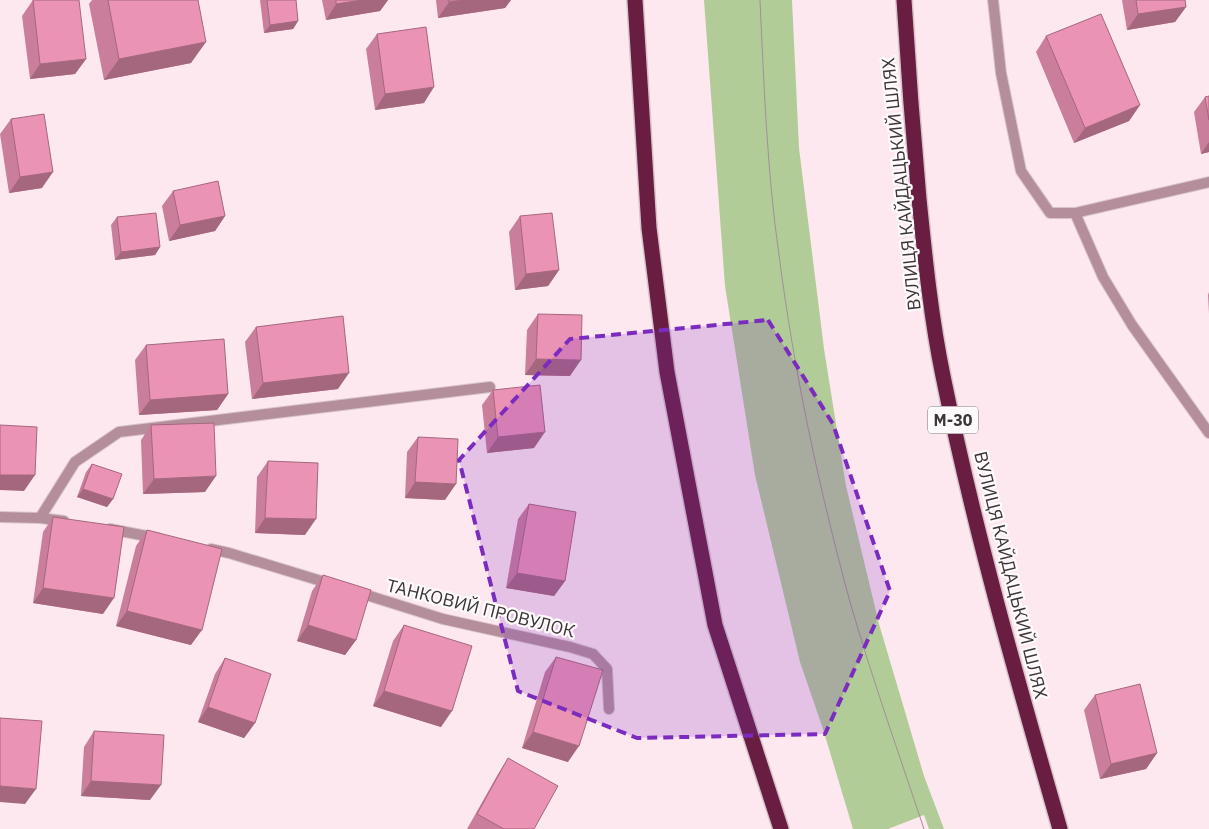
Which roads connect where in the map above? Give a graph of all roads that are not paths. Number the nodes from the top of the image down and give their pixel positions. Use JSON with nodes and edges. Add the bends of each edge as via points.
{"nodes":[{"id":1,"x":635,"y":0,"type":"edge"},
{"id":2,"x":904,"y":0,"type":"edge"},
{"id":3,"x":993,"y":0,"type":"edge"},
{"id":4,"x":1209,"y":182,"type":"edge"},
{"id":5,"x":1075,"y":213,"type":"junction"},
{"id":6,"x":490,"y":387,"type":"dead end"},
{"id":7,"x":1209,"y":433,"type":"edge"},
{"id":8,"x":0,"y":517,"type":"edge"},
{"id":9,"x":40,"y":518,"type":"junction"},
{"id":10,"x":78,"y":523,"type":"edge"},
{"id":11,"x":97,"y":526,"type":"edge"},
{"id":12,"x":163,"y":539,"type":"edge"},
{"id":13,"x":201,"y":547,"type":"edge"},
{"id":14,"x":609,"y":710,"type":"dead end"},
{"id":15,"x":781,"y":829,"type":"edge"},
{"id":16,"x":1060,"y":829,"type":"edge"}],
"edges":[{"from":1,"to":15,"type":"highway","via":[[649,228],[667,372],[715,625]]},
{"from":2,"to":16,"type":"highway","name":"ВУЛИЦЯ КАЙДАЦЬКИЙ ШЛЯХ","number":"М-30","via":[[909,98],[926,272],[943,375],[968,490]]},
{"from":3,"to":5,"type":"street","via":[[1001,74],[1021,171],[1050,213]]},
{"from":4,"to":5,"type":"street"},
{"from":5,"to":7,"type":"street","via":[[1103,277],[1132,325]]},
{"from":6,"to":9,"type":"street","via":[[119,432],[75,462]]},
{"from":8,"to":9,"type":"street"},
{"from":9,"to":10,"type":"street"},
{"from":11,"to":12,"type":"street"},
{"from":13,"to":14,"type":"street","name":"ТАНКОВИЙ ПРОВУЛОК","via":[[229,552],[444,619],[570,646],[593,654],[607,669]]}]}
